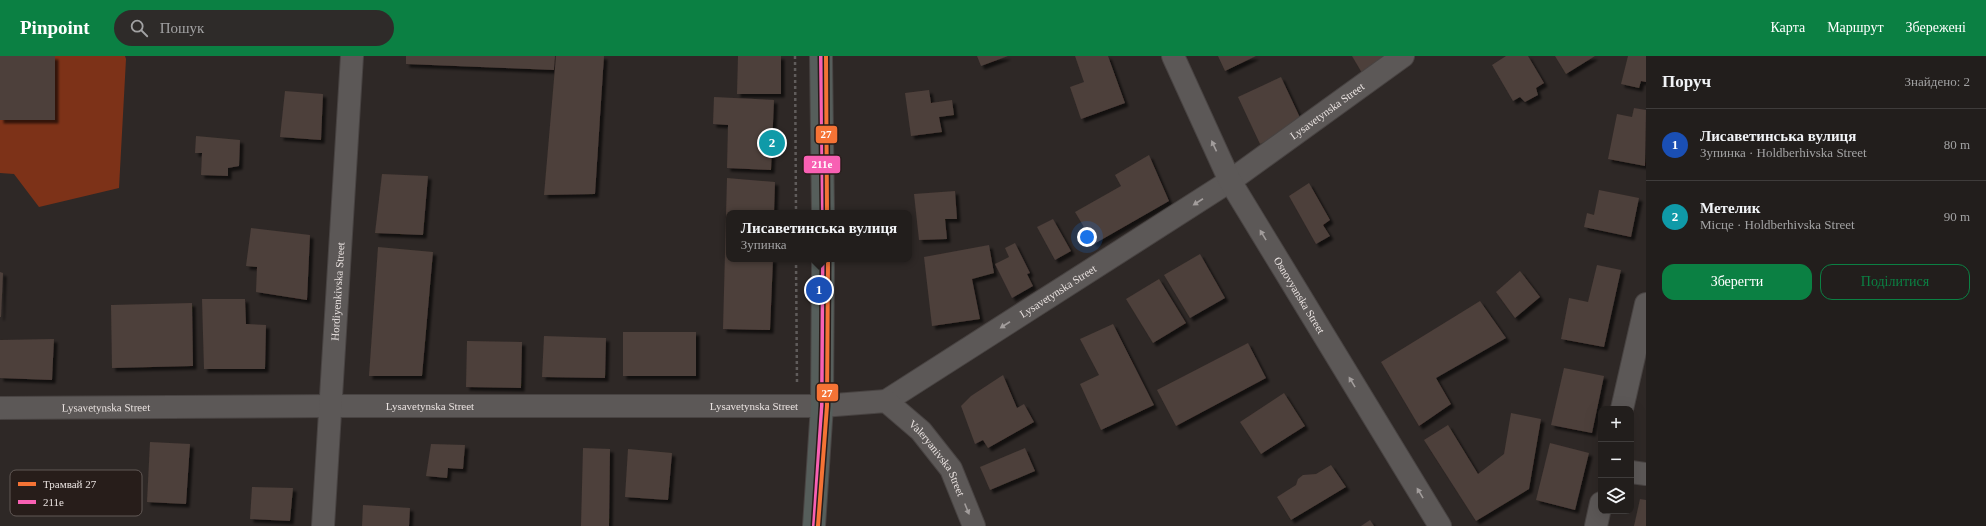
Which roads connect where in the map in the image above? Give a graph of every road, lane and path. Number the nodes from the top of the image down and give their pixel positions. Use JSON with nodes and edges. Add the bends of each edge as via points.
{"nodes":[{"id":1,"x":352,"y":56,"type":"edge"},
{"id":2,"x":795,"y":56,"type":"edge"},
{"id":3,"x":821,"y":56,"type":"edge"},
{"id":4,"x":1172,"y":56,"type":"edge"},
{"id":5,"x":1403,"y":56,"type":"edge"},
{"id":6,"x":1230,"y":182,"type":"junction"},
{"id":7,"x":796,"y":210,"type":"edge"},
{"id":8,"x":823,"y":210,"type":"edge"},
{"id":9,"x":796,"y":262,"type":"edge"},
{"id":10,"x":823,"y":262,"type":"edge"},
{"id":11,"x":1646,"y":304,"type":"edge"},
{"id":12,"x":886,"y":401,"type":"junction"},
{"id":13,"x":330,"y":406,"type":"junction"},
{"id":14,"x":797,"y":406,"type":"junction"},
{"id":15,"x":822,"y":406,"type":"junction"},
{"id":16,"x":1623,"y":406,"type":"edge"},
{"id":17,"x":0,"y":408,"type":"edge"},
{"id":18,"x":1634,"y":472,"type":"edge"},
{"id":19,"x":1646,"y":474,"type":"edge"},
{"id":20,"x":1599,"y":514,"type":"edge"},
{"id":21,"x":323,"y":526,"type":"edge"},
{"id":22,"x":814,"y":526,"type":"edge"},
{"id":23,"x":974,"y":526,"type":"edge"},
{"id":24,"x":1440,"y":526,"type":"edge"},
{"id":25,"x":1596,"y":526,"type":"edge"}],
"edges":[{"from":1,"to":13,"type":"street","name":"Hordiyenkivska Street"},
{"from":2,"to":7,"type":"path"},
{"from":3,"to":8,"type":"main road"},
{"from":6,"to":4,"type":"street","name":"Osnovyanska Street","one_way":true},
{"from":5,"to":6,"type":"street","name":"Lysavetynska Street"},
{"from":6,"to":12,"type":"street","name":"Lysavetynska Street","one_way":true},
{"from":24,"to":6,"type":"street","name":"Osnovyanska Street","one_way":true},
{"from":9,"to":14,"type":"path"},
{"from":10,"to":15,"type":"main road"},
{"from":11,"to":16,"type":"street"},
{"from":12,"to":15,"type":"street","name":"Lysavetynska Street"},
{"from":12,"to":23,"type":"street","name":"Valeryanivska Street","one_way":true,"via":[[921,431],[951,469]]},
{"from":13,"to":14,"type":"street","name":"Lysavetynska Street"},
{"from":13,"to":17,"type":"street","name":"Lysavetynska Street"},
{"from":13,"to":21,"type":"street","name":"Hordiyenkivska Street"},
{"from":14,"to":15,"type":"street","name":"Lysavetynska Street"},
{"from":15,"to":22,"type":"main road"},
{"from":18,"to":19,"type":"street"},
{"from":20,"to":25,"type":"street"}]}
